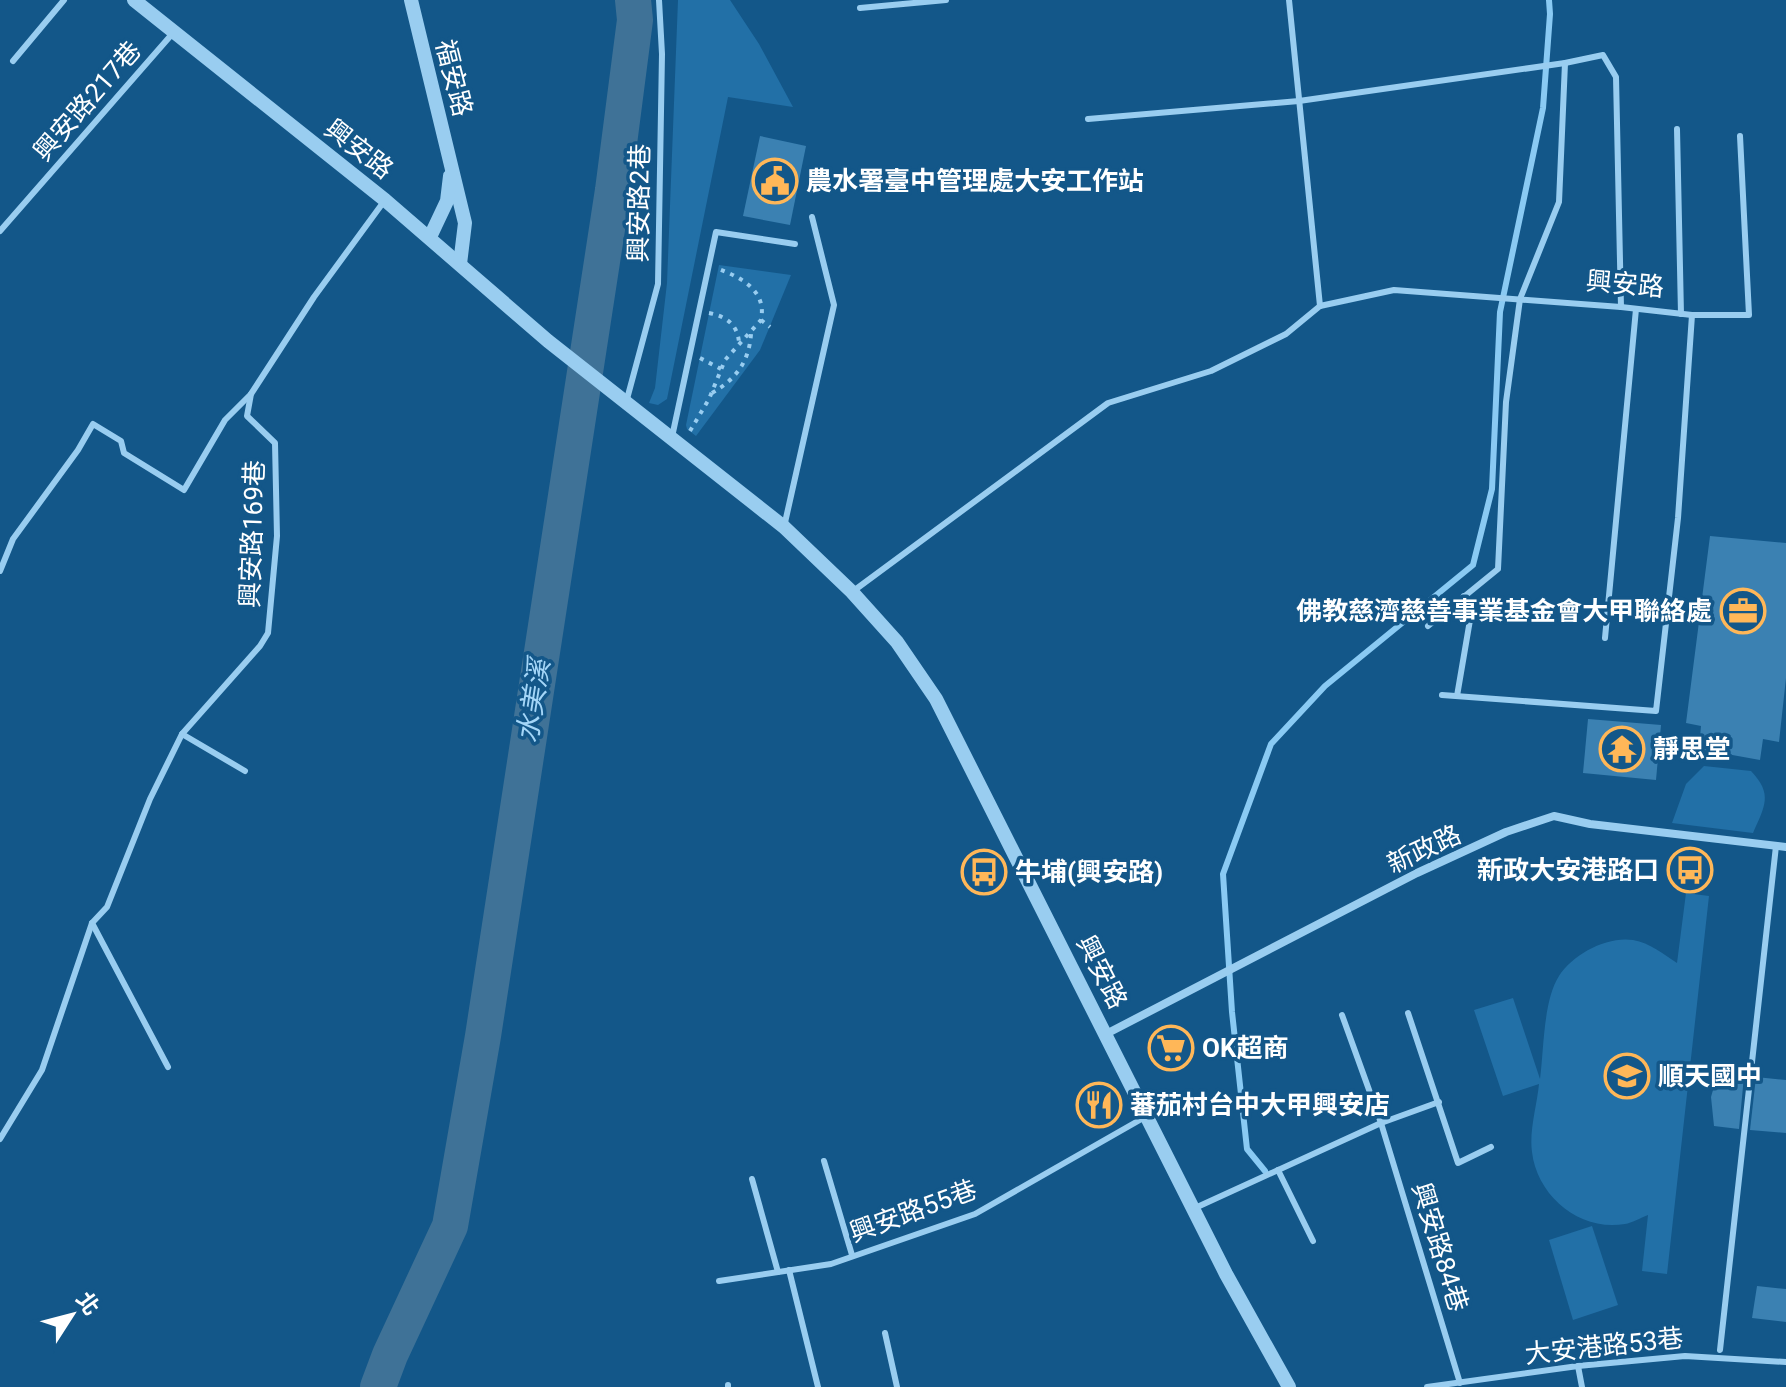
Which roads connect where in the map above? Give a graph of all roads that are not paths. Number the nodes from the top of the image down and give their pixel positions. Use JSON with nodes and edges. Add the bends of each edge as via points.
{"nodes":[{"id":1,"x":64,"y":0,"type":"edge"},
{"id":2,"x":134,"y":0,"type":"edge"},
{"id":3,"x":411,"y":0,"type":"edge"},
{"id":4,"x":659,"y":0,"type":"edge"},
{"id":5,"x":946,"y":0,"type":"edge"},
{"id":6,"x":1289,"y":0,"type":"edge"},
{"id":7,"x":860,"y":8,"type":"dead end"},
{"id":8,"x":173,"y":33,"type":"junction"},
{"id":9,"x":13,"y":61,"type":"dead end"},
{"id":10,"x":1565,"y":63,"type":"junction"},
{"id":11,"x":1299,"y":101,"type":"junction"},
{"id":12,"x":1088,"y":119,"type":"dead end"},
{"id":13,"x":1677,"y":129,"type":"dead end"},
{"id":14,"x":1740,"y":136,"type":"dead end"},
{"id":15,"x":451,"y":168,"type":"junction"},
{"id":16,"x":385,"y":200,"type":"junction"},
{"id":17,"x":812,"y":217,"type":"dead end"},
{"id":18,"x":0,"y":231,"type":"edge"},
{"id":19,"x":430,"y":237,"type":"junction"},
{"id":20,"x":795,"y":244,"type":"dead end"},
{"id":21,"x":460,"y":264,"type":"junction"},
{"id":22,"x":1520,"y":299,"type":"junction"},
{"id":23,"x":1320,"y":306,"type":"junction"},
{"id":24,"x":1621,"y":307,"type":"junction"},
{"id":25,"x":1636,"y":309,"type":"junction"},
{"id":26,"x":1681,"y":314,"type":"junction"},
{"id":27,"x":1692,"y":315,"type":"junction"},
{"id":28,"x":251,"y":394,"type":"junction"},
{"id":29,"x":626,"y":403,"type":"junction"},
{"id":30,"x":671,"y":438,"type":"junction"},
{"id":31,"x":784,"y":527,"type":"junction"},
{"id":32,"x":0,"y":571,"type":"edge"},
{"id":33,"x":852,"y":592,"type":"junction"},
{"id":34,"x":1464,"y":596,"type":"junction"},
{"id":35,"x":1428,"y":626,"type":"dead end"},
{"id":36,"x":1605,"y":638,"type":"dead end"},
{"id":37,"x":1442,"y":695,"type":"dead end"},
{"id":38,"x":1457,"y":696,"type":"junction"},
{"id":39,"x":182,"y":734,"type":"junction"},
{"id":40,"x":245,"y":771,"type":"dead end"},
{"id":41,"x":1781,"y":847,"type":"edge"},
{"id":42,"x":92,"y":923,"type":"junction"},
{"id":43,"x":1408,"y":1013,"type":"dead end"},
{"id":44,"x":1342,"y":1015,"type":"dead end"},
{"id":45,"x":1106,"y":1034,"type":"junction"},
{"id":46,"x":168,"y":1067,"type":"dead end"},
{"id":47,"x":1439,"y":1102,"type":"junction"},
{"id":48,"x":1148,"y":1115,"type":"junction"},
{"id":49,"x":1381,"y":1123,"type":"junction"},
{"id":50,"x":0,"y":1139,"type":"edge"},
{"id":51,"x":1491,"y":1147,"type":"dead end"},
{"id":52,"x":824,"y":1161,"type":"dead end"},
{"id":53,"x":1278,"y":1170,"type":"junction"},
{"id":54,"x":752,"y":1179,"type":"dead end"},
{"id":55,"x":1195,"y":1208,"type":"junction"},
{"id":56,"x":1313,"y":1241,"type":"dead end"},
{"id":57,"x":852,"y":1255,"type":"junction"},
{"id":58,"x":789,"y":1270,"type":"junction"},
{"id":59,"x":778,"y":1272,"type":"junction"},
{"id":60,"x":719,"y":1281,"type":"dead end"},
{"id":61,"x":885,"y":1333,"type":"dead end"},
{"id":62,"x":1720,"y":1350,"type":"dead end"},
{"id":63,"x":1786,"y":1362,"type":"edge"},
{"id":64,"x":1578,"y":1366,"type":"junction"},
{"id":65,"x":1460,"y":1383,"type":"junction"},
{"id":66,"x":818,"y":1387,"type":"edge"},
{"id":67,"x":897,"y":1387,"type":"edge"},
{"id":68,"x":1289,"y":1387,"type":"edge"},
{"id":69,"x":1427,"y":1387,"type":"edge"},
{"id":70,"x":1582,"y":1387,"type":"edge"}],
"edges":[{"from":1,"to":9,"type":"lane"},
{"from":2,"to":8,"type":"street","name":"興安路"},
{"from":3,"to":15,"type":"street","name":"福安路"},
{"from":4,"to":29,"type":"lane","name":"興安路2巷","via":[[658,284]]},
{"from":5,"to":7,"type":"lane"},
{"from":6,"to":11,"type":"lane"},
{"from":8,"to":16,"type":"street","name":"興安路"},
{"from":8,"to":18,"type":"lane","name":"興安路217巷"},
{"from":10,"to":11,"type":"lane"},
{"from":10,"to":22,"type":"lane","via":[[1559,202]]},
{"from":10,"to":24,"type":"lane","via":[[1603,55],[1616,77]]},
{"from":11,"to":12,"type":"lane"},
{"from":11,"to":23,"type":"lane"},
{"from":13,"to":26,"type":"lane"},
{"from":14,"to":27,"type":"lane","name":"興安路","via":[[1749,315]]},
{"from":15,"to":19,"type":"street","name":"福安路","via":[[447,201]]},
{"from":15,"to":21,"type":"street","name":"福安路","via":[[465,223]]},
{"from":16,"to":19,"type":"street","name":"興安路"},
{"from":16,"to":28,"type":"lane"},
{"from":17,"to":31,"type":"lane","via":[[834,305]]},
{"from":19,"to":21,"type":"street","name":"興安路"},
{"from":20,"to":30,"type":"lane","via":[[716,232]]},
{"from":21,"to":29,"type":"street","name":"興安路"},
{"from":22,"to":23,"type":"lane","name":"興安路","via":[[1394,290]]},
{"from":22,"to":24,"type":"lane","name":"興安路"},
{"from":22,"to":34,"type":"lane","via":[[1506,402],[1498,569]]},
{"from":23,"to":33,"type":"lane","name":"興安路","via":[[1286,334],[1211,371],[1108,403]]},
{"from":24,"to":25,"type":"lane","name":"興安路"},
{"from":25,"to":26,"type":"lane","name":"興安路"},
{"from":25,"to":36,"type":"lane"},
{"from":26,"to":27,"type":"lane","name":"興安路"},
{"from":27,"to":38,"type":"lane","via":[[1678,518],[1656,711]]},
{"from":28,"to":32,"type":"lane","via":[[225,420],[184,490],[124,453],[121,441],[93,424],[13,539]]},
{"from":28,"to":39,"type":"lane","name":"興安路169巷","via":[[247,416],[275,443],[277,536],[268,633]]},
{"from":29,"to":30,"type":"street","name":"興安路"},
{"from":30,"to":31,"type":"street","name":"興安路"},
{"from":31,"to":33,"type":"street","name":"興安路"},
{"from":33,"to":45,"type":"street","name":"興安路","via":[[897,642],[936,699]]},
{"from":34,"to":35,"type":"lane"},
{"from":34,"to":38,"type":"lane","via":[[1470,620]]},
{"from":37,"to":38,"type":"lane"},
{"from":39,"to":40,"type":"lane"},
{"from":39,"to":42,"type":"lane","name":"興安路169巷","via":[[107,907]]},
{"from":41,"to":45,"type":"street","name":"新政路","via":[[1554,816],[1417,873]]},
{"from":41,"to":62,"type":"lane"},
{"from":42,"to":46,"type":"lane"},
{"from":42,"to":50,"type":"lane","name":"興安路169巷","via":[[42,1070]]},
{"from":43,"to":47,"type":"lane"},
{"from":44,"to":49,"type":"lane","name":"興安路84巷"},
{"from":45,"to":48,"type":"street","name":"興安路"},
{"from":47,"to":49,"type":"lane"},
{"from":47,"to":51,"type":"lane","via":[[1458,1163]]},
{"from":48,"to":55,"type":"street","name":"興安路"},
{"from":48,"to":57,"type":"lane","name":"興安路55巷","via":[[975,1214]]},
{"from":49,"to":53,"type":"lane"},
{"from":49,"to":65,"type":"lane","name":"興安路84巷"},
{"from":52,"to":57,"type":"lane"},
{"from":53,"to":55,"type":"lane"},
{"from":53,"to":56,"type":"lane"},
{"from":54,"to":59,"type":"lane"},
{"from":55,"to":68,"type":"street","name":"興安路"},
{"from":57,"to":58,"type":"lane","name":"興安路55巷"},
{"from":58,"to":59,"type":"lane","name":"興安路55巷"},
{"from":58,"to":66,"type":"lane"},
{"from":59,"to":60,"type":"lane","name":"興安路55巷"},
{"from":61,"to":67,"type":"lane"},
{"from":63,"to":64,"type":"lane","name":"大安港路53巷","via":[[1685,1356]]},
{"from":64,"to":65,"type":"lane","name":"大安港路53巷"},
{"from":64,"to":70,"type":"lane"},
{"from":65,"to":69,"type":"lane","name":"大安港路53巷"}]}
